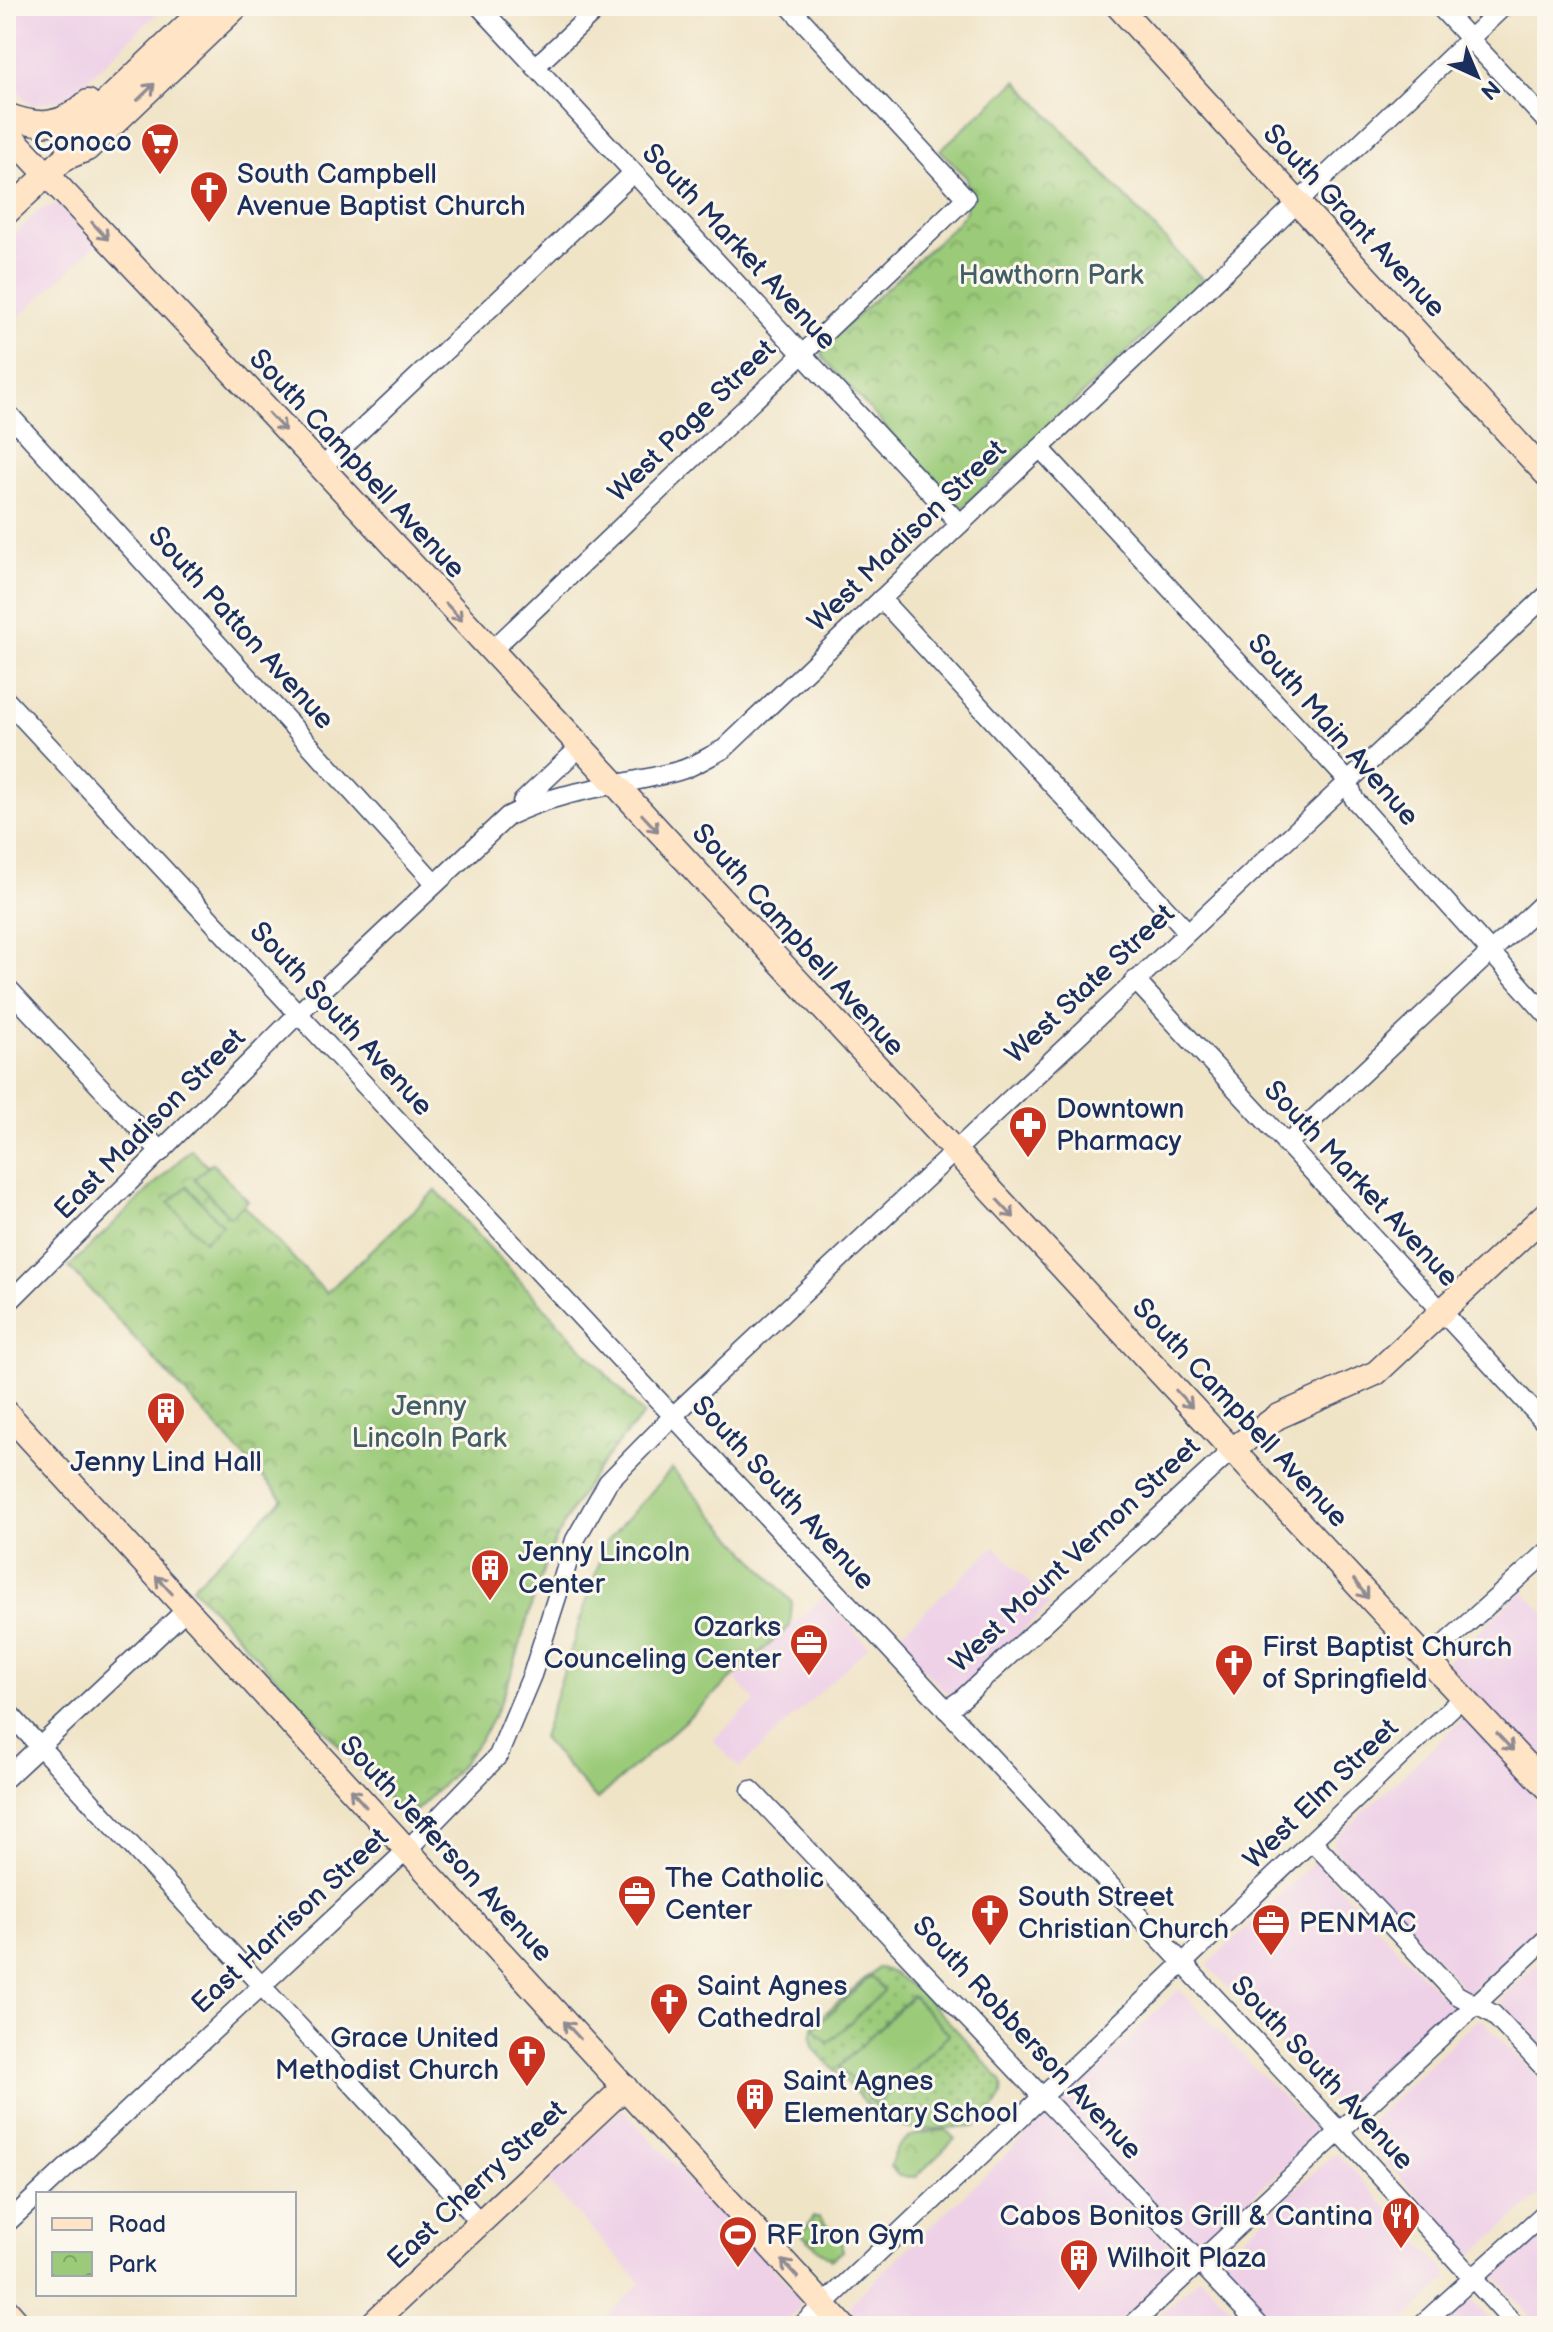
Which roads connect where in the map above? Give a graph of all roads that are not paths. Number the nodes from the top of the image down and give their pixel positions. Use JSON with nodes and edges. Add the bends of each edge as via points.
{"nodes":[{"id":1,"x":207,"y":6,"type":"edge"},
{"id":2,"x":237,"y":6,"type":"edge"},
{"id":3,"x":479,"y":6,"type":"edge"},
{"id":4,"x":600,"y":6,"type":"edge"},
{"id":5,"x":789,"y":6,"type":"edge"},
{"id":6,"x":1118,"y":6,"type":"edge"},
{"id":7,"x":1439,"y":6,"type":"edge"},
{"id":8,"x":1504,"y":6,"type":"edge"},
{"id":9,"x":1469,"y":39,"type":"junction"},
{"id":10,"x":535,"y":67,"type":"junction"},
{"id":11,"x":139,"y":69,"type":"junction"},
{"id":12,"x":6,"y":115,"type":"edge"},
{"id":13,"x":1547,"y":122,"type":"edge"},
{"id":14,"x":6,"y":131,"type":"edge"},
{"id":15,"x":56,"y":166,"type":"junction"},
{"id":16,"x":632,"y":174,"type":"junction"},
{"id":17,"x":1297,"y":205,"type":"junction"},
{"id":18,"x":6,"y":213,"type":"edge"},
{"id":19,"x":802,"y":354,"type":"junction"},
{"id":20,"x":6,"y":411,"type":"edge"},
{"id":21,"x":1040,"y":448,"type":"junction"},
{"id":22,"x":320,"y":469,"type":"junction"},
{"id":23,"x":1547,"y":475,"type":"edge"},
{"id":24,"x":960,"y":524,"type":"junction"},
{"id":25,"x":1547,"y":595,"type":"edge"},
{"id":26,"x":881,"y":599,"type":"junction"},
{"id":27,"x":491,"y":651,"type":"junction"},
{"id":28,"x":6,"y":700,"type":"edge"},
{"id":29,"x":580,"y":747,"type":"junction"},
{"id":30,"x":1349,"y":782,"type":"junction"},
{"id":31,"x":615,"y":784,"type":"junction"},
{"id":32,"x":508,"y":816,"type":"junction"},
{"id":33,"x":435,"y":883,"type":"junction"},
{"id":34,"x":1547,"y":899,"type":"edge"},
{"id":35,"x":1187,"y":931,"type":"junction"},
{"id":36,"x":1490,"y":952,"type":"junction"},
{"id":37,"x":1135,"y":980,"type":"junction"},
{"id":38,"x":6,"y":986,"type":"edge"},
{"id":39,"x":1547,"y":1015,"type":"edge"},
{"id":40,"x":299,"y":1016,"type":"junction"},
{"id":41,"x":1286,"y":1145,"type":"junction"},
{"id":42,"x":161,"y":1152,"type":"junction"},
{"id":43,"x":953,"y":1153,"type":"junction"},
{"id":44,"x":1547,"y":1213,"type":"edge"},
{"id":45,"x":6,"y":1305,"type":"edge"},
{"id":46,"x":1443,"y":1313,"type":"junction"},
{"id":47,"x":6,"y":1412,"type":"edge"},
{"id":48,"x":673,"y":1416,"type":"junction"},
{"id":49,"x":1547,"y":1425,"type":"edge"},
{"id":50,"x":1232,"y":1450,"type":"junction"},
{"id":51,"x":1547,"y":1552,"type":"edge"},
{"id":52,"x":187,"y":1609,"type":"junction"},
{"id":53,"x":1429,"y":1658,"type":"junction"},
{"id":54,"x":1463,"y":1697,"type":"junction"},
{"id":55,"x":6,"y":1710,"type":"edge"},
{"id":56,"x":946,"y":1710,"type":"junction"},
{"id":57,"x":40,"y":1747,"type":"junction"},
{"id":58,"x":6,"y":1778,"type":"edge"},
{"id":59,"x":1547,"y":1787,"type":"edge"},
{"id":60,"x":751,"y":1790,"type":"dead end"},
{"id":61,"x":1312,"y":1841,"type":"junction"},
{"id":62,"x":406,"y":1851,"type":"junction"},
{"id":63,"x":1547,"y":1938,"type":"edge"},
{"id":64,"x":1183,"y":1965,"type":"junction"},
{"id":65,"x":259,"y":1987,"type":"junction"},
{"id":66,"x":1476,"y":2005,"type":"junction"},
{"id":67,"x":1547,"y":2071,"type":"edge"},
{"id":68,"x":625,"y":2087,"type":"junction"},
{"id":69,"x":1042,"y":2097,"type":"junction"},
{"id":70,"x":1340,"y":2132,"type":"junction"},
{"id":71,"x":40,"y":2192,"type":"edge"},
{"id":72,"x":36,"y":2196,"type":"edge"},
{"id":73,"x":1547,"y":2211,"type":"edge"},
{"id":74,"x":481,"y":2223,"type":"junction"},
{"id":75,"x":6,"y":2224,"type":"edge"},
{"id":76,"x":1201,"y":2263,"type":"junction"},
{"id":77,"x":1473,"y":2280,"type":"junction"},
{"id":78,"x":823,"y":2304,"type":"junction"},
{"id":79,"x":6,"y":2310,"type":"edge"},
{"id":80,"x":20,"y":2326,"type":"edge"},
{"id":81,"x":370,"y":2326,"type":"edge"},
{"id":82,"x":801,"y":2326,"type":"edge"},
{"id":83,"x":843,"y":2326,"type":"edge"},
{"id":84,"x":1131,"y":2326,"type":"edge"},
{"id":85,"x":1260,"y":2326,"type":"edge"},
{"id":86,"x":1420,"y":2326,"type":"edge"},
{"id":87,"x":1516,"y":2326,"type":"edge"}],
"edges":[{"from":1,"to":11,"type":"main road"},
{"from":15,"to":2,"type":"main road","one_way":true,"via":[[87,149]]},
{"from":3,"to":10,"type":"street","name":"South Market Avenue"},
{"from":4,"to":10,"type":"street"},
{"from":5,"to":19,"type":"street","name":"West Page Street","via":[[966,198]]},
{"from":6,"to":17,"type":"main road","name":"South Grant Avenue"},
{"from":7,"to":9,"type":"street"},
{"from":8,"to":9,"type":"street","name":"West Madison Street"},
{"from":9,"to":13,"type":"street"},
{"from":9,"to":17,"type":"street","name":"West Madison Street"},
{"from":10,"to":16,"type":"street","name":"South Market Avenue"},
{"from":11,"to":12,"type":"main road","via":[[119,75],[74,115],[52,126]]},
{"from":11,"to":15,"type":"main road","via":[[76,131]]},
{"from":14,"to":15,"type":"main road","name":"South Campbell Avenue"},
{"from":15,"to":18,"type":"main road"},
{"from":15,"to":22,"type":"main road","name":"South Campbell Avenue","one_way":true},
{"from":16,"to":19,"type":"street","name":"South Market Avenue"},
{"from":16,"to":22,"type":"street"},
{"from":17,"to":21,"type":"street","name":"West Madison Street"},
{"from":17,"to":23,"type":"main road","name":"South Grant Avenue"},
{"from":19,"to":24,"type":"street","name":"South Market Avenue"},
{"from":19,"to":27,"type":"street","name":"West Page Street"},
{"from":20,"to":33,"type":"street","name":"South Patton Avenue"},
{"from":21,"to":24,"type":"street","name":"West Madison Street"},
{"from":21,"to":30,"type":"street","name":"South Main Avenue"},
{"from":22,"to":27,"type":"main road","name":"South Campbell Avenue","one_way":true},
{"from":24,"to":26,"type":"street","name":"West Madison Street"},
{"from":25,"to":30,"type":"street","name":"West State Street"},
{"from":26,"to":31,"type":"street","name":"West Madison Street","via":[[724,749],[681,770]]},
{"from":26,"to":35,"type":"street"},
{"from":27,"to":29,"type":"main road","name":"South Campbell Avenue"},
{"from":28,"to":40,"type":"street","name":"South South Avenue"},
{"from":29,"to":31,"type":"main road","name":"South Campbell Avenue"},
{"from":29,"to":32,"type":"street"},
{"from":30,"to":35,"type":"street","name":"West State Street"},
{"from":30,"to":36,"type":"street","name":"South Main Avenue","via":[[1354,799]]},
{"from":31,"to":32,"type":"street","name":"West Madison Street","via":[[541,800]]},
{"from":31,"to":43,"type":"main road","name":"South Campbell Avenue","one_way":true},
{"from":32,"to":33,"type":"street","name":"West Madison Street"},
{"from":33,"to":40,"type":"street","name":"West Madison Street"},
{"from":34,"to":36,"type":"street"},
{"from":35,"to":37,"type":"street","name":"West State Street"},
{"from":36,"to":39,"type":"street","name":"South Main Avenue"},
{"from":36,"to":41,"type":"street"},
{"from":37,"to":41,"type":"street","name":"South Market Avenue"},
{"from":37,"to":43,"type":"street","name":"West State Street"},
{"from":38,"to":42,"type":"street"},
{"from":40,"to":42,"type":"street","name":"East Madison Street"},
{"from":40,"to":48,"type":"street","name":"South South Avenue"},
{"from":41,"to":46,"type":"street","name":"South Market Avenue"},
{"from":42,"to":45,"type":"street","name":"East Madison Street"},
{"from":43,"to":48,"type":"street","name":"West State Street"},
{"from":43,"to":50,"type":"main road","name":"South Campbell Avenue","one_way":true},
{"from":44,"to":46,"type":"main road","name":"West Mount Vernon Street"},
{"from":46,"to":49,"type":"street","name":"South Market Avenue"},
{"from":46,"to":50,"type":"main road","name":"West Mount Vernon Street","via":[[1376,1373],[1277,1417]]},
{"from":52,"to":47,"type":"main road","name":"South Jefferson Avenue","one_way":true},
{"from":48,"to":56,"type":"street","name":"South South Avenue"},
{"from":48,"to":62,"type":"street","name":"East Harrison Street","via":[[608,1482],[575,1540],[532,1675],[498,1756]]},
{"from":50,"to":53,"type":"main road","name":"South Campbell Avenue","one_way":true,"via":[[1412,1646]]},
{"from":50,"to":56,"type":"street","name":"West Mount Vernon Street"},
{"from":51,"to":53,"type":"street"},
{"from":52,"to":57,"type":"street"},
{"from":62,"to":52,"type":"main road","name":"South Jefferson Avenue","one_way":true},
{"from":53,"to":54,"type":"main road","name":"South Campbell Avenue"},
{"from":54,"to":59,"type":"main road","name":"South Campbell Avenue","one_way":true},
{"from":54,"to":61,"type":"street","name":"West Elm Street"},
{"from":55,"to":57,"type":"street"},
{"from":56,"to":64,"type":"street","name":"South South Avenue"},
{"from":57,"to":58,"type":"street"},
{"from":57,"to":65,"type":"street"},
{"from":60,"to":69,"type":"street","name":"South Robberson Avenue"},
{"from":61,"to":64,"type":"street","name":"West Elm Street"},
{"from":61,"to":66,"type":"street","via":[[1457,1995]]},
{"from":62,"to":65,"type":"street","name":"East Harrison Street"},
{"from":68,"to":62,"type":"main road","name":"South Jefferson Avenue","one_way":true},
{"from":63,"to":66,"type":"street"},
{"from":64,"to":69,"type":"street","name":"West Elm Street"},
{"from":64,"to":70,"type":"street","name":"South South Avenue"},
{"from":65,"to":71,"type":"street","name":"East Harrison Street"},
{"from":65,"to":74,"type":"street"},
{"from":66,"to":67,"type":"street","via":[[1493,2014]]},
{"from":66,"to":70,"type":"street"},
{"from":68,"to":74,"type":"main road","name":"East Cherry Street"},
{"from":78,"to":68,"type":"main road","name":"South Jefferson Avenue","one_way":true},
{"from":69,"to":76,"type":"street","name":"South Robberson Avenue"},
{"from":69,"to":78,"type":"street","name":"West Elm Street"},
{"from":70,"to":76,"type":"street"},
{"from":70,"to":77,"type":"street","name":"South South Avenue"},
{"from":72,"to":75,"type":"street","name":"East Harrison Street"},
{"from":73,"to":77,"type":"street"},
{"from":74,"to":81,"type":"main road","name":"East Cherry Street"},
{"from":76,"to":84,"type":"street"},
{"from":76,"to":85,"type":"street","name":"South Robberson Avenue"},
{"from":77,"to":86,"type":"street"},
{"from":77,"to":87,"type":"street","name":"South South Avenue"},
{"from":78,"to":82,"type":"street","name":"West Elm Street"},
{"from":78,"to":83,"type":"main road","name":"South Jefferson Avenue"},
{"from":79,"to":80,"type":"main road"}]}
